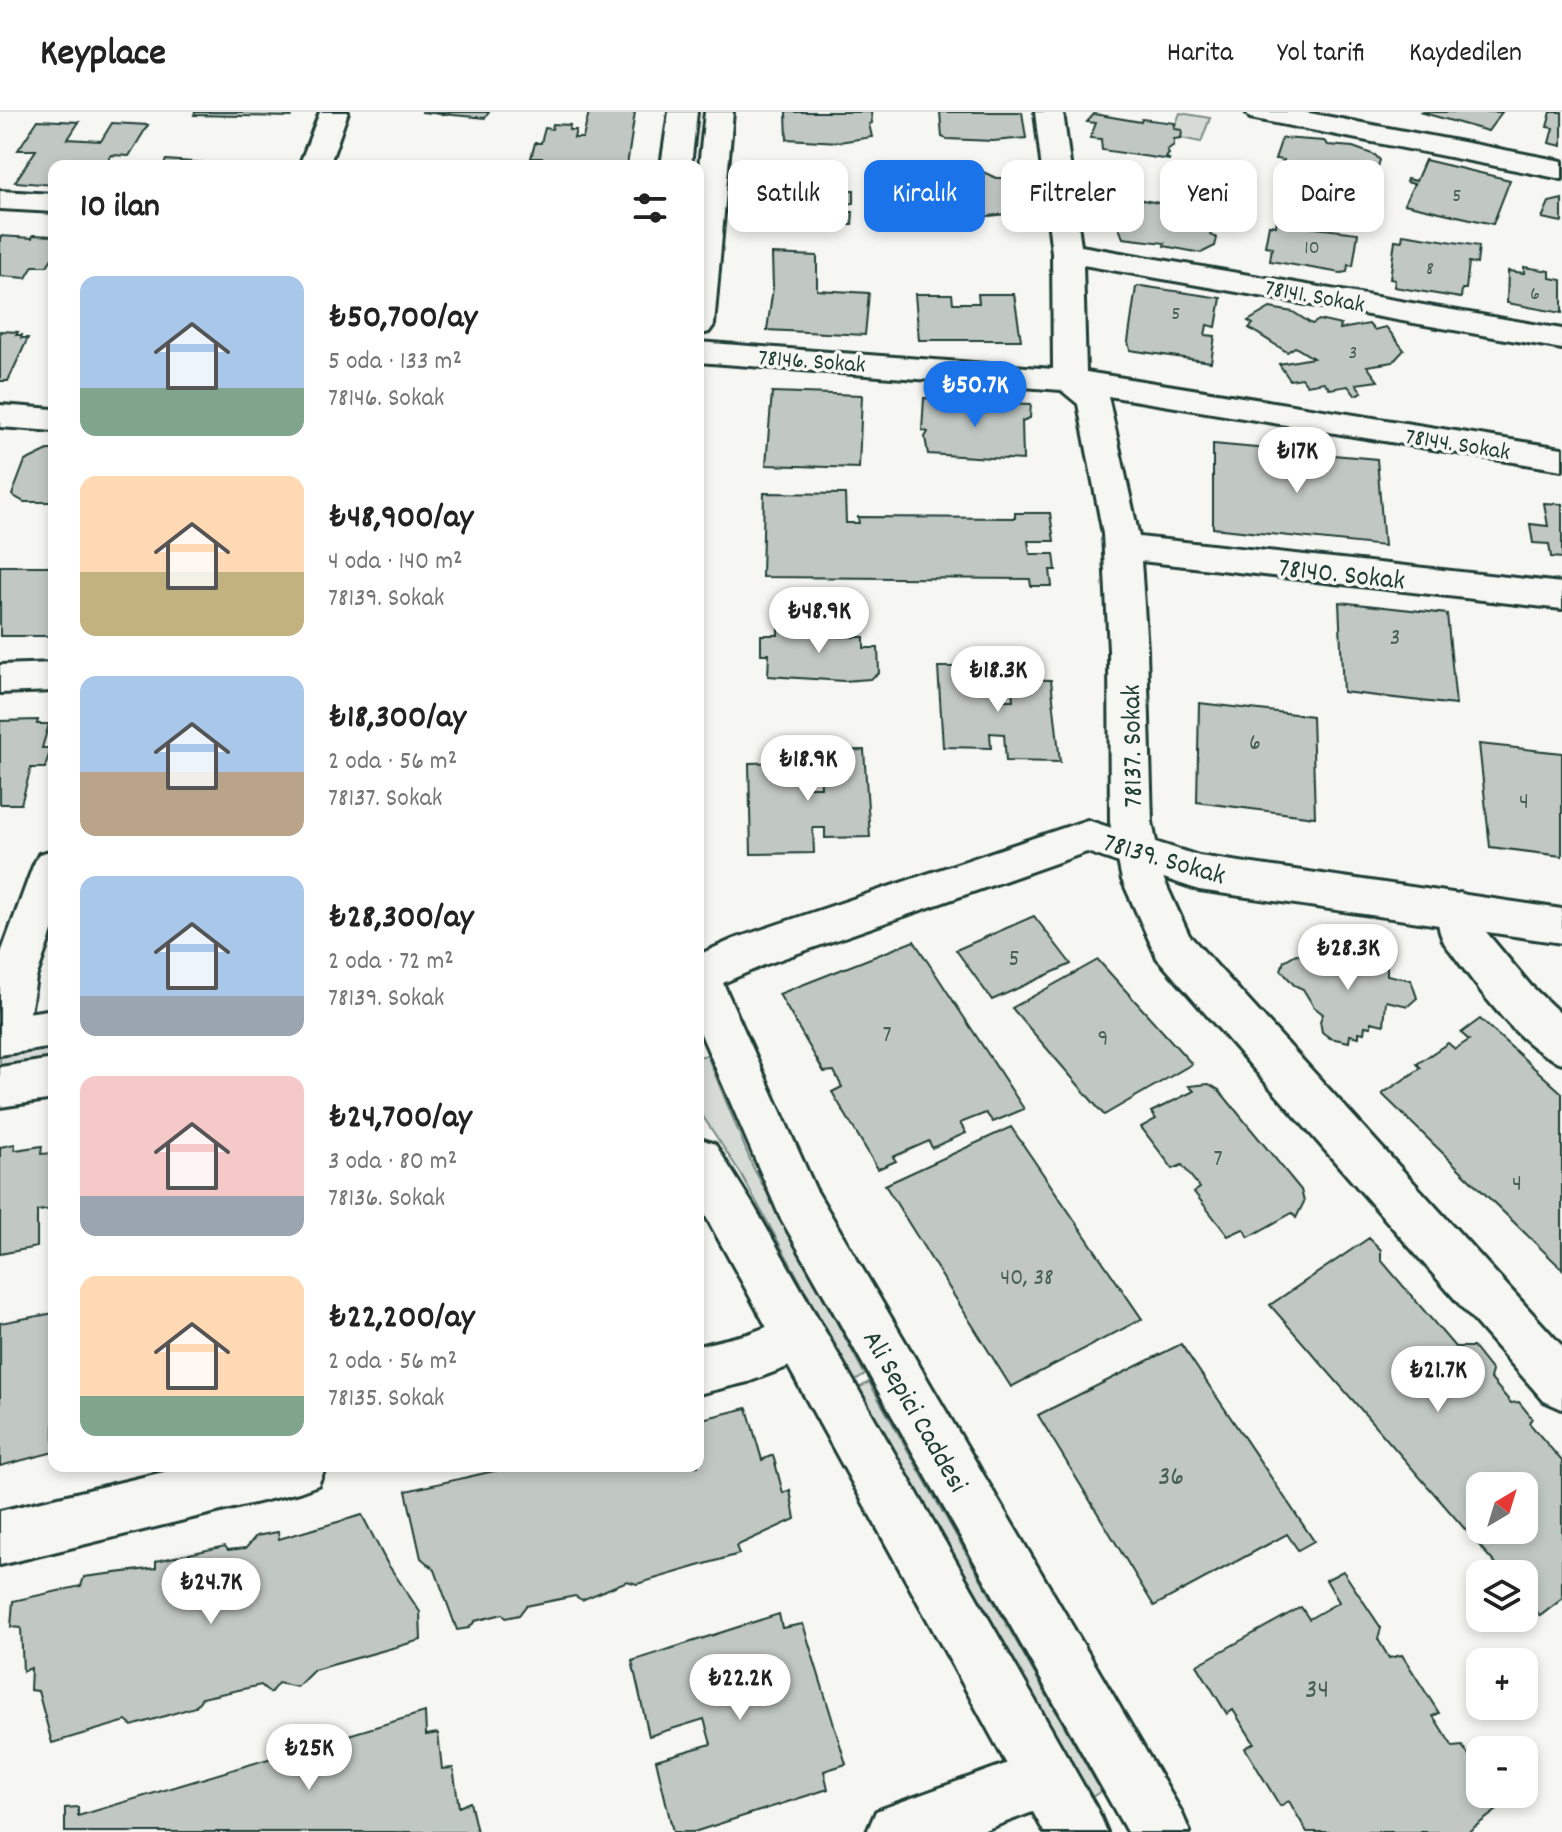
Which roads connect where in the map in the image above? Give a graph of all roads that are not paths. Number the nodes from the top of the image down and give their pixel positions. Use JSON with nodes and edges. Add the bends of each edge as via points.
{"nodes":[{"id":1,"x":334,"y":112,"type":"edge"},
{"id":2,"x":683,"y":112,"type":"edge"},
{"id":3,"x":719,"y":112,"type":"edge"},
{"id":4,"x":1049,"y":112,"type":"edge"},
{"id":5,"x":1260,"y":112,"type":"edge"},
{"id":6,"x":316,"y":160,"type":"edge"},
{"id":7,"x":677,"y":160,"type":"edge"},
{"id":8,"x":1562,"y":170,"type":"edge"},
{"id":9,"x":0,"y":200,"type":"edge"},
{"id":10,"x":48,"y":203,"type":"edge"},
{"id":11,"x":1067,"y":253,"type":"junction"},
{"id":12,"x":704,"y":264,"type":"edge"},
{"id":13,"x":1562,"y":339,"type":"edge"},
{"id":14,"x":704,"y":352,"type":"edge"},
{"id":15,"x":1070,"y":380,"type":"junction"},
{"id":16,"x":0,"y":416,"type":"edge"},
{"id":17,"x":48,"y":420,"type":"edge"},
{"id":18,"x":1562,"y":459,"type":"edge"},
{"id":19,"x":1123,"y":547,"type":"junction"},
{"id":20,"x":1562,"y":596,"type":"edge"},
{"id":21,"x":48,"y":677,"type":"edge"},
{"id":22,"x":0,"y":679,"type":"edge"},
{"id":23,"x":1138,"y":852,"type":"junction"},
{"id":24,"x":48,"y":883,"type":"edge"},
{"id":25,"x":1460,"y":910,"type":"junction"},
{"id":26,"x":1562,"y":926,"type":"edge"},
{"id":27,"x":711,"y":969,"type":"edge"},
{"id":28,"x":48,"y":1029,"type":"edge"},
{"id":29,"x":2,"y":1036,"type":"edge"},
{"id":30,"x":1562,"y":1044,"type":"edge"},
{"id":31,"x":48,"y":1080,"type":"edge"},
{"id":32,"x":0,"y":1087,"type":"edge"},
{"id":33,"x":704,"y":1169,"type":"edge"},
{"id":34,"x":801,"y":1338,"type":"junction"},
{"id":35,"x":704,"y":1369,"type":"edge"},
{"id":36,"x":1562,"y":1384,"type":"edge"},
{"id":37,"x":274,"y":1472,"type":"edge"},
{"id":38,"x":0,"y":1538,"type":"edge"},
{"id":39,"x":1047,"y":1778,"type":"junction"},
{"id":40,"x":897,"y":1832,"type":"edge"},
{"id":41,"x":1077,"y":1832,"type":"edge"},
{"id":42,"x":1160,"y":1832,"type":"edge"}],
"edges":[{"from":1,"to":6,"type":"street"},
{"from":2,"to":7,"type":"street"},
{"from":3,"to":12,"type":"street"},
{"from":4,"to":11,"type":"street"},
{"from":5,"to":8,"type":"street"},
{"from":9,"to":10,"type":"street"},
{"from":11,"to":13,"type":"street","name":"78141. Sokak"},
{"from":11,"to":15,"type":"street"},
{"from":14,"to":15,"type":"street","name":"78146. Sokak"},
{"from":15,"to":18,"type":"street","name":"78144. Sokak"},
{"from":15,"to":19,"type":"street","name":"78137. Sokak","via":[[1094,400]]},
{"from":16,"to":17,"type":"street"},
{"from":19,"to":20,"type":"street","name":"78140. Sokak"},
{"from":19,"to":23,"type":"street","name":"78137. Sokak","via":[[1131,822]]},
{"from":21,"to":22,"type":"street"},
{"from":23,"to":25,"type":"street","name":"78139. Sokak","via":[[1199,873]]},
{"from":23,"to":27,"type":"street","name":"78139. Sokak","via":[[1087,836]]},
{"from":23,"to":36,"type":"street","name":"78137. Sokak","via":[[1143,880],[1172,946]]},
{"from":24,"to":29,"type":"street","via":[[14,978]]},
{"from":25,"to":26,"type":"street","name":"78139. Sokak"},
{"from":25,"to":30,"type":"street","via":[[1460,932],[1515,999]]},
{"from":27,"to":42,"type":"street","name":"Ali Sepici Caddesi","via":[[797,1202]]},
{"from":28,"to":29,"type":"street"},
{"from":31,"to":32,"type":"street"},
{"from":33,"to":34,"type":"street"},
{"from":34,"to":35,"type":"street"},
{"from":34,"to":39,"type":"street"},
{"from":37,"to":38,"type":"street"},
{"from":39,"to":40,"type":"street"},
{"from":39,"to":41,"type":"street"}]}
